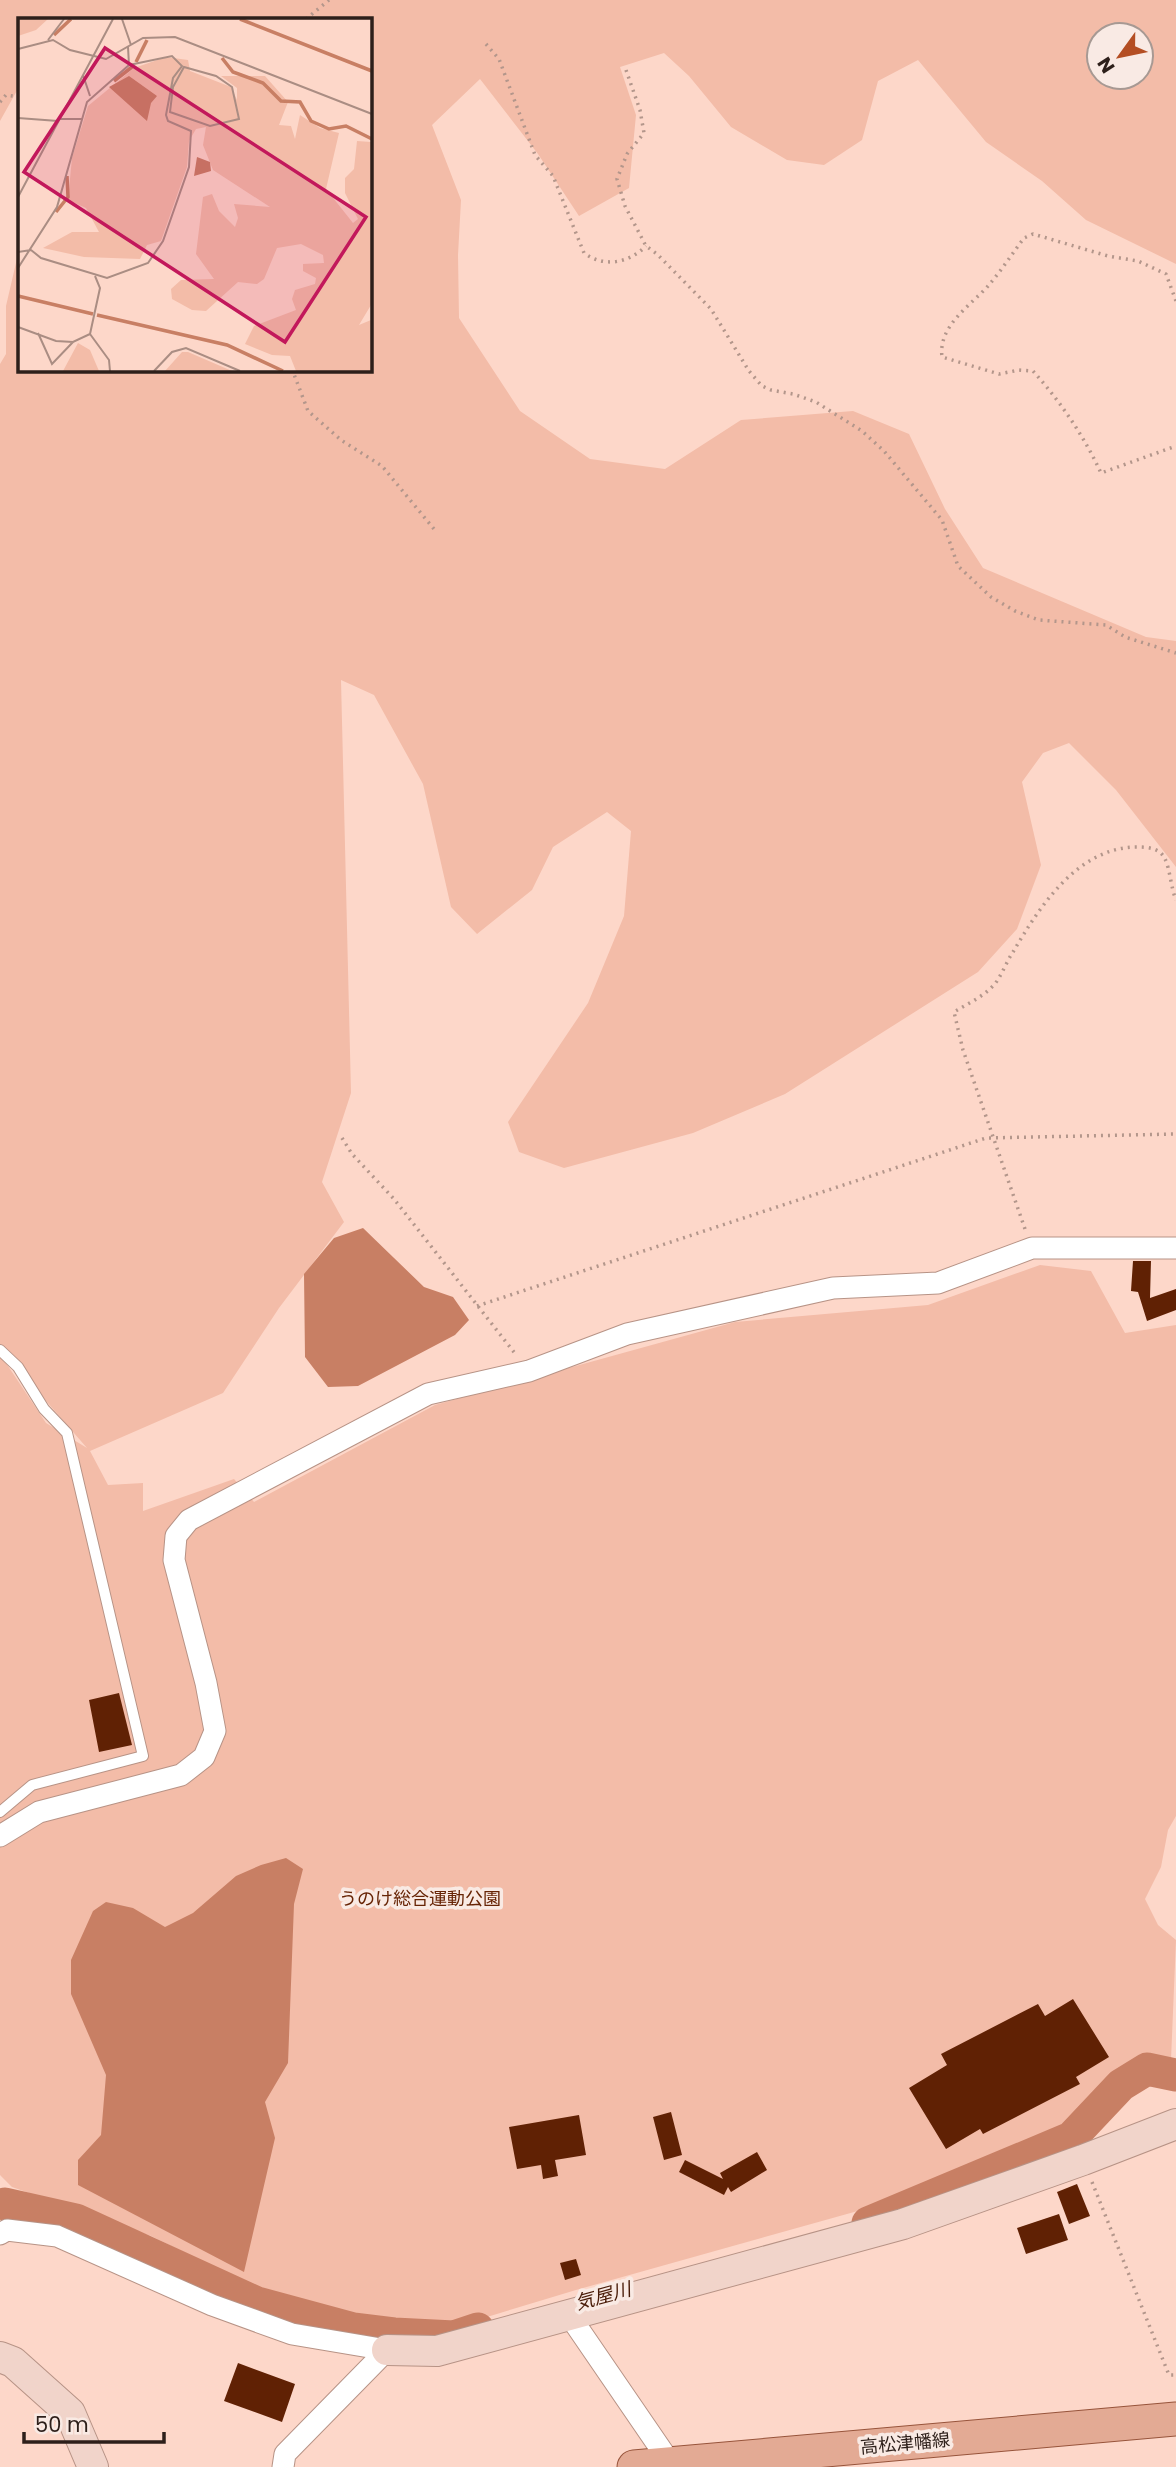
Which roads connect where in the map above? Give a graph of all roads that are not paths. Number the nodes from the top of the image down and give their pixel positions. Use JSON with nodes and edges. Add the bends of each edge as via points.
{"nodes":[{"id":1,"x":1176,"y":1248,"type":"edge"},
{"id":2,"x":0,"y":1350,"type":"edge"},
{"id":3,"x":0,"y":1812,"type":"edge"},
{"id":4,"x":0,"y":1836,"type":"edge"},
{"id":5,"x":1176,"y":2124,"type":"edge"},
{"id":6,"x":2,"y":2227,"type":"edge"},
{"id":7,"x":569,"y":2315,"type":"junction"},
{"id":8,"x":387,"y":2350,"type":"junction"},
{"id":9,"x":0,"y":2357,"type":"edge"},
{"id":10,"x":1176,"y":2419,"type":"edge"},
{"id":11,"x":683,"y":2464,"type":"edge"},
{"id":12,"x":93,"y":2467,"type":"edge"},
{"id":13,"x":283,"y":2467,"type":"edge"},
{"id":14,"x":634,"y":2467,"type":"edge"}],
"edges":[{"from":1,"to":4,"type":"street","via":[[1032,1248],[938,1283],[833,1288],[627,1334],[528,1371],[428,1394],[189,1520],[176,1536],[174,1560],[215,1731],[204,1757],[181,1775],[39,1812]]},
{"from":2,"to":3,"type":"lane","via":[[67,1433],[143,1756],[32,1785]]},
{"from":5,"to":7,"type":"street","via":[[903,2224]]},
{"from":6,"to":8,"type":"street","via":[[57,2236],[212,2305],[292,2334]]},
{"from":7,"to":8,"type":"street","via":[[437,2351]]},
{"from":7,"to":11,"type":"street"},
{"from":8,"to":13,"type":"street","via":[[285,2454]]},
{"from":9,"to":12,"type":"street","via":[[13,2362],[70,2413]]},
{"from":10,"to":11,"type":"main road","name":"高松津幡線"},
{"from":11,"to":14,"type":"main road","name":"高松津幡線"}]}
